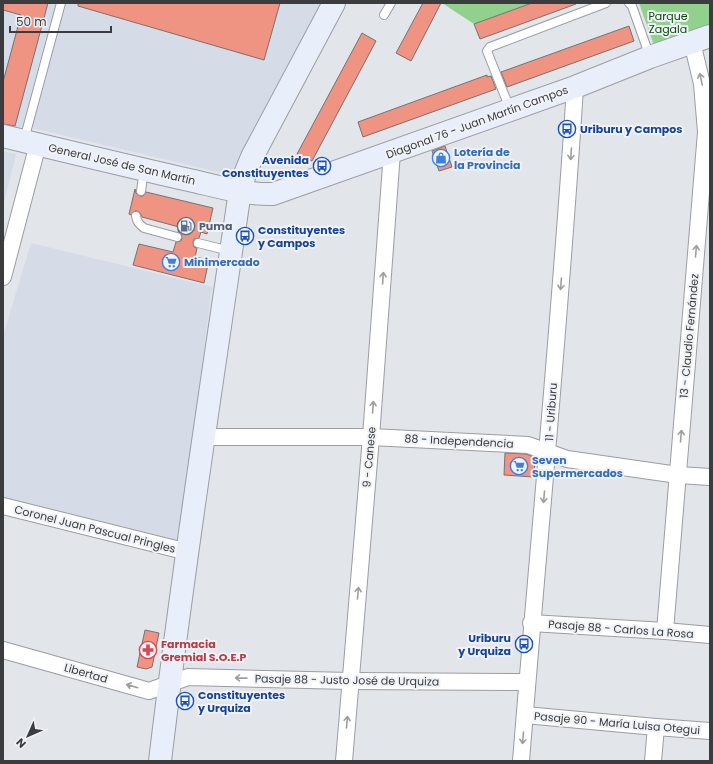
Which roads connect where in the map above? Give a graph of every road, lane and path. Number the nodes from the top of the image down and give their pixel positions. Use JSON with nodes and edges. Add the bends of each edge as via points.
{"nodes":[{"id":1,"x":61,"y":3,"type":"edge"},
{"id":2,"x":334,"y":3,"type":"edge"},
{"id":3,"x":391,"y":3,"type":"edge"},
{"id":4,"x":606,"y":3,"type":"edge"},
{"id":5,"x":629,"y":3,"type":"edge"},
{"id":6,"x":384,"y":15,"type":"dead end"},
{"id":7,"x":701,"y":39,"type":"edge"},
{"id":8,"x":650,"y":57,"type":"junction"},
{"id":9,"x":575,"y":87,"type":"junction"},
{"id":10,"x":511,"y":110,"type":"junction"},
{"id":11,"x":3,"y":136,"type":"edge"},
{"id":12,"x":31,"y":143,"type":"junction"},
{"id":13,"x":392,"y":152,"type":"junction"},
{"id":14,"x":240,"y":191,"type":"junction"},
{"id":15,"x":136,"y":216,"type":"dead end"},
{"id":16,"x":177,"y":237,"type":"dead end"},
{"id":17,"x":198,"y":243,"type":"dead end"},
{"id":18,"x":231,"y":252,"type":"junction"},
{"id":19,"x":3,"y":276,"type":"edge"},
{"id":20,"x":204,"y":437,"type":"junction"},
{"id":21,"x":371,"y":437,"type":"junction"},
{"id":22,"x":548,"y":452,"type":"junction"},
{"id":23,"x":678,"y":475,"type":"junction"},
{"id":24,"x":710,"y":477,"type":"edge"},
{"id":25,"x":3,"y":506,"type":"edge"},
{"id":26,"x":188,"y":552,"type":"junction"},
{"id":27,"x":532,"y":623,"type":"junction"},
{"id":28,"x":665,"y":631,"type":"junction"},
{"id":29,"x":710,"y":635,"type":"edge"},
{"id":30,"x":3,"y":650,"type":"edge"},
{"id":31,"x":350,"y":681,"type":"junction"},
{"id":32,"x":527,"y":682,"type":"junction"},
{"id":33,"x":169,"y":683,"type":"junction"},
{"id":34,"x":524,"y":715,"type":"junction"},
{"id":35,"x":656,"y":727,"type":"junction"},
{"id":36,"x":710,"y":731,"type":"edge"},
{"id":37,"x":160,"y":761,"type":"edge"},
{"id":38,"x":344,"y":761,"type":"edge"},
{"id":39,"x":521,"y":761,"type":"edge"},
{"id":40,"x":653,"y":761,"type":"edge"}],
"edges":[{"from":1,"to":12,"type":"lane"},
{"from":2,"to":14,"type":"main road","via":[[252,157]]},
{"from":3,"to":6,"type":"lane"},
{"from":4,"to":10,"type":"lane","via":[[490,47],[487,51]]},
{"from":5,"to":8,"type":"lane"},
{"from":7,"to":8,"type":"main road","name":"Diagonal 76 - Juan Martín Campos"},
{"from":23,"to":7,"type":"street","name":"13 - Claudio Fernández","one_way":true,"via":[[706,132]]},
{"from":8,"to":9,"type":"main road","name":"Diagonal 76 - Juan Martín Campos"},
{"from":9,"to":10,"type":"main road","name":"Diagonal 76 - Juan Martín Campos"},
{"from":9,"to":22,"type":"street","name":"11 - Uriburu","one_way":true},
{"from":10,"to":13,"type":"main road","name":"Diagonal 76 - Juan Martín Campos"},
{"from":11,"to":12,"type":"main road","name":"General José de San Martín"},
{"from":12,"to":14,"type":"main road","name":"General José de San Martín","via":[[143,180]]},
{"from":12,"to":19,"type":"street"},
{"from":13,"to":14,"type":"main road","name":"Diagonal 76 - Juan Martín Campos","via":[[273,194]]},
{"from":21,"to":13,"type":"street","name":"9 - Canese","one_way":true},
{"from":14,"to":18,"type":"main road"},
{"from":15,"to":16,"type":"lane","via":[[139,225],[144,228]]},
{"from":17,"to":18,"type":"lane"},
{"from":18,"to":20,"type":"main road"},
{"from":20,"to":21,"type":"street","name":"88 - Independencia"},
{"from":20,"to":26,"type":"main road"},
{"from":21,"to":22,"type":"street","name":"88 - Independencia","via":[[528,445]]},
{"from":31,"to":21,"type":"street","name":"9 - Canese","one_way":true},
{"from":22,"to":23,"type":"street","name":"88 - Independencia","via":[[567,459]]},
{"from":22,"to":27,"type":"street","name":"11 - Uriburu","one_way":true},
{"from":23,"to":24,"type":"street","name":"88 - Independencia"},
{"from":23,"to":28,"type":"street","name":"13 - Claudio Fernández"},
{"from":25,"to":26,"type":"street","name":"Coronel Juan Pascual Pringles"},
{"from":26,"to":33,"type":"main road"},
{"from":27,"to":28,"type":"street","name":"Pasaje 88 - Carlos La Rosa"},
{"from":27,"to":32,"type":"street","name":"11 - Uriburu"},
{"from":28,"to":29,"type":"street","name":"Pasaje 88 - Carlos La Rosa"},
{"from":33,"to":30,"type":"street","name":"Libertad","one_way":true,"via":[[149,691]]},
{"from":31,"to":32,"type":"street","name":"Pasaje 88 - Justo José de Urquiza"},
{"from":31,"to":33,"type":"street","name":"Pasaje 88 - Justo José de Urquiza","one_way":true,"via":[[188,676]]},
{"from":38,"to":31,"type":"street","name":"9 - Canese","one_way":true},
{"from":32,"to":34,"type":"street","name":"11 - Uriburu"},
{"from":33,"to":37,"type":"main road"},
{"from":34,"to":35,"type":"street","name":"Pasaje 90 - María Luisa Otegui"},
{"from":34,"to":39,"type":"street","name":"11 - Uriburu","one_way":true},
{"from":35,"to":36,"type":"street","name":"Pasaje 90 - María Luisa Otegui"},
{"from":35,"to":40,"type":"street"}]}
